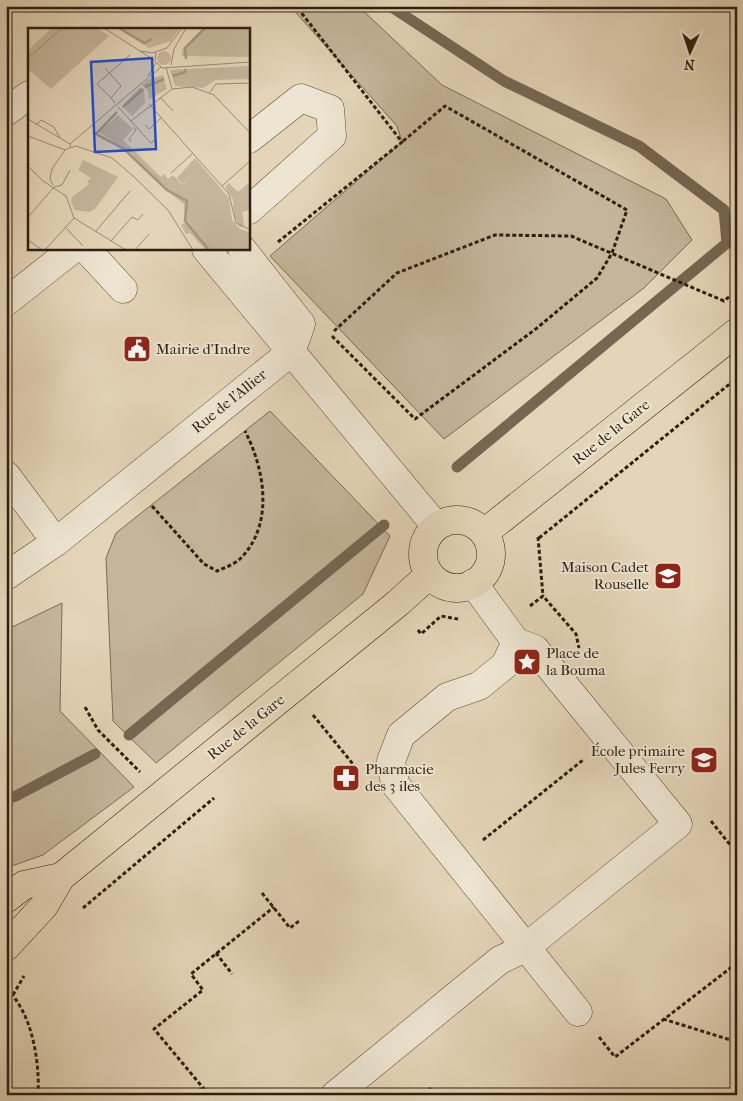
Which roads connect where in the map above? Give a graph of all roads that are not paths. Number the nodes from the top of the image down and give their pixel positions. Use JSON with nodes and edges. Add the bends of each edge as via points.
{"nodes":[{"id":1,"x":28,"y":96,"type":"edge"},
{"id":2,"x":6,"y":112,"type":"edge"},
{"id":3,"x":250,"y":138,"type":"edge"},
{"id":4,"x":250,"y":209,"type":"edge"},
{"id":5,"x":72,"y":250,"type":"edge"},
{"id":6,"x":87,"y":250,"type":"edge"},
{"id":7,"x":207,"y":250,"type":"edge"},
{"id":8,"x":243,"y":250,"type":"edge"},
{"id":9,"x":123,"y":289,"type":"dead end"},
{"id":10,"x":6,"y":302,"type":"edge"},
{"id":11,"x":737,"y":332,"type":"edge"},
{"id":12,"x":291,"y":352,"type":"junction"},
{"id":13,"x":6,"y":475,"type":"edge"},
{"id":14,"x":436,"y":526,"type":"junction"},
{"id":15,"x":484,"y":533,"type":"junction"},
{"id":16,"x":56,"y":542,"type":"junction"},
{"id":17,"x":429,"y":575,"type":"junction"},
{"id":18,"x":6,"y":576,"type":"edge"},
{"id":19,"x":473,"y":583,"type":"junction"},
{"id":20,"x":516,"y":642,"type":"junction"},
{"id":21,"x":61,"y":877,"type":"junction"},
{"id":22,"x":6,"y":899,"type":"edge"},
{"id":23,"x":6,"y":947,"type":"edge"},
{"id":24,"x":525,"y":948,"type":"junction"},
{"id":25,"x":578,"y":1012,"type":"road end"},
{"id":26,"x":335,"y":1095,"type":"edge"}],
"edges":[{"from":1,"to":2,"type":"street"},
{"from":3,"to":4,"type":"street","via":[[301,98],[330,109],[332,136]]},
{"from":5,"to":10,"type":"street"},
{"from":6,"to":9,"type":"street"},
{"from":7,"to":12,"type":"street"},
{"from":8,"to":12,"type":"street","via":[[301,324]]},
{"from":11,"to":15,"type":"main road","name":"Rue de la Gare"},
{"from":12,"to":14,"type":"street"},
{"from":12,"to":16,"type":"street","name":"Rue de l'Allier"},
{"from":13,"to":16,"type":"street"},
{"from":14,"to":15,"type":"main road","via":[[453,520],[470,522]]},
{"from":14,"to":17,"type":"main road","via":[[422,549],[423,563]]},
{"from":15,"to":19,"type":"main road","via":[[491,548],[490,565],[481,579]]},
{"from":16,"to":18,"type":"street","name":"Rue de l'Allier"},
{"from":17,"to":19,"type":"main road","via":[[444,587],[464,588]]},
{"from":17,"to":21,"type":"main road","name":"Rue de la Gare"},
{"from":19,"to":20,"type":"street"},
{"from":20,"to":24,"type":"street","via":[[505,665],[479,686],[447,697],[401,735],[390,761],[395,784]]},
{"from":20,"to":24,"type":"street","via":[[535,649],[678,824]]},
{"from":21,"to":22,"type":"main road","name":"Rue de la Gare","via":[[24,885]]},
{"from":21,"to":23,"type":"main road","name":"Rue de la Gare","via":[[44,906]]},
{"from":24,"to":25,"type":"street"},
{"from":24,"to":26,"type":"street","via":[[500,960]]}]}
